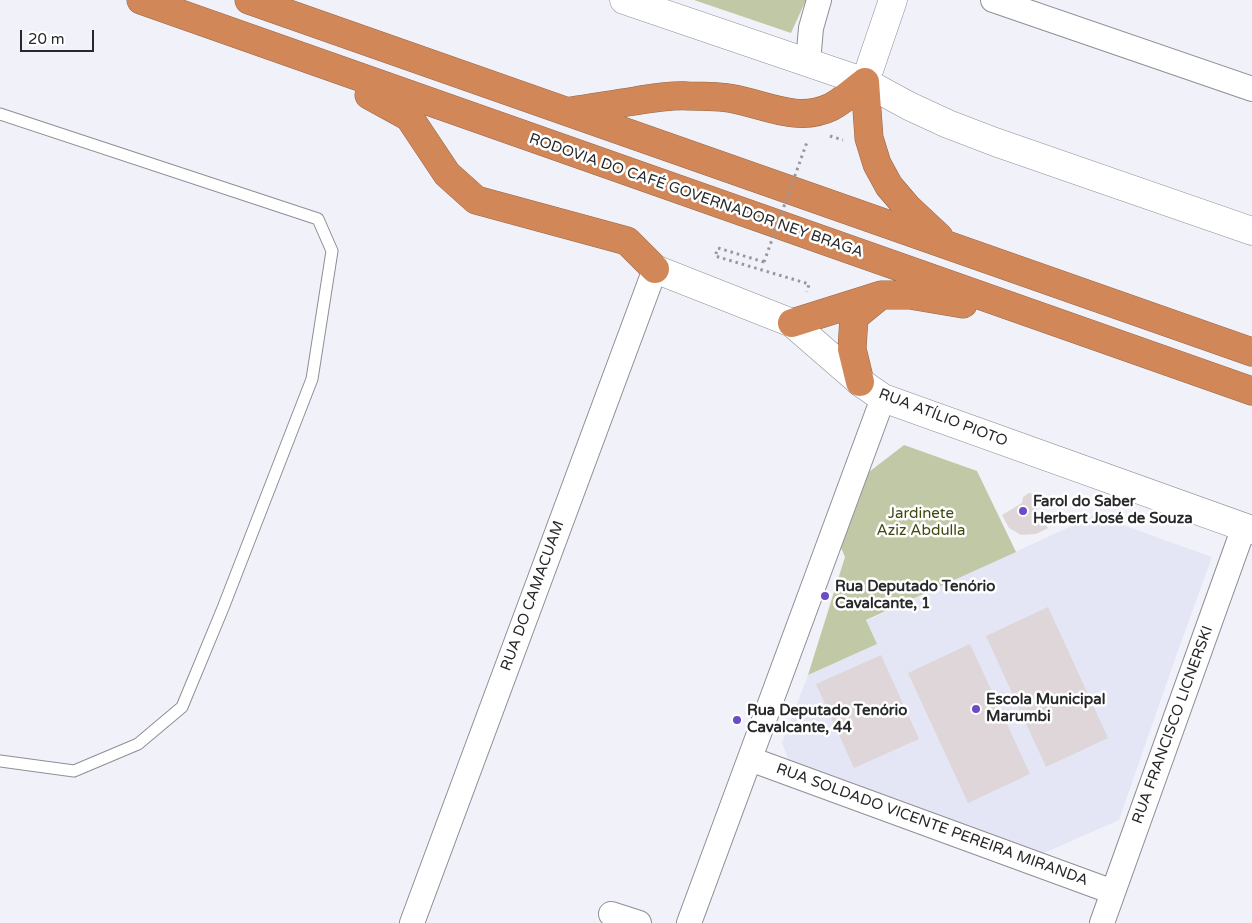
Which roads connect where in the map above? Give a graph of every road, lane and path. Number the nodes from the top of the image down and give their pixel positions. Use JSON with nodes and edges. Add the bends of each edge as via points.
{"nodes":[{"id":1,"x":141,"y":0,"type":"edge"},
{"id":2,"x":249,"y":0,"type":"edge"},
{"id":3,"x":624,"y":0,"type":"edge"},
{"id":4,"x":819,"y":0,"type":"edge"},
{"id":5,"x":893,"y":0,"type":"edge"},
{"id":6,"x":993,"y":0,"type":"edge"},
{"id":7,"x":293,"y":54,"type":"junction"},
{"id":8,"x":808,"y":62,"type":"junction"},
{"id":9,"x":865,"y":82,"type":"junction"},
{"id":10,"x":1252,"y":89,"type":"edge"},
{"id":11,"x":568,"y":111,"type":"junction"},
{"id":12,"x":0,"y":114,"type":"edge"},
{"id":13,"x":807,"y":142,"type":"dead end"},
{"id":14,"x":1252,"y":231,"type":"edge"},
{"id":15,"x":947,"y":245,"type":"junction"},
{"id":16,"x":655,"y":269,"type":"junction"},
{"id":17,"x":881,"y":295,"type":"junction"},
{"id":18,"x":805,"y":300,"type":"dead end"},
{"id":19,"x":1038,"y":317,"type":"junction"},
{"id":20,"x":792,"y":323,"type":"junction"},
{"id":21,"x":1252,"y":352,"type":"edge"},
{"id":22,"x":860,"y":382,"type":"junction"},
{"id":23,"x":1252,"y":391,"type":"edge"},
{"id":24,"x":883,"y":398,"type":"junction"},
{"id":25,"x":1248,"y":528,"type":"edge"},
{"id":26,"x":750,"y":759,"type":"junction"},
{"id":27,"x":0,"y":761,"type":"edge"},
{"id":28,"x":1113,"y":892,"type":"junction"},
{"id":29,"x":611,"y":914,"type":"dead end"},
{"id":30,"x":412,"y":923,"type":"edge"},
{"id":31,"x":639,"y":923,"type":"edge"},
{"id":32,"x":689,"y":923,"type":"edge"},
{"id":33,"x":1102,"y":923,"type":"edge"}],
"edges":[{"from":1,"to":7,"type":"highway","name":"RODOVIA DO CAFÉ GOVERNADOR NEY BRAGA"},
{"from":2,"to":11,"type":"highway"},
{"from":3,"to":8,"type":"street"},
{"from":4,"to":8,"type":"street"},
{"from":5,"to":9,"type":"street"},
{"from":6,"to":10,"type":"street"},
{"from":7,"to":16,"type":"highway","via":[[409,117],[447,174],[476,200],[627,241]]},
{"from":7,"to":19,"type":"highway","name":"RODOVIA DO CAFÉ GOVERNADOR NEY BRAGA"},
{"from":8,"to":9,"type":"street"},
{"from":9,"to":11,"type":"highway","via":[[832,106],[809,113],[783,112],[711,96],[656,98]]},
{"from":9,"to":14,"type":"street","via":[[948,124]]},
{"from":9,"to":15,"type":"highway","via":[[869,138],[877,164],[889,186]]},
{"from":11,"to":15,"type":"highway"},
{"from":12,"to":27,"type":"lane","via":[[318,219],[332,252],[312,379],[182,707],[138,744],[74,771]]},
{"from":13,"to":18,"type":"path","bridge":true,"via":[[764,262],[718,248],[715,256],[809,284]]},
{"from":15,"to":21,"type":"highway"},
{"from":16,"to":20,"type":"street","name":"RUA ATÍLIO PIOTO"},
{"from":16,"to":30,"type":"street","name":"RUA DO CAMACUAM"},
{"from":17,"to":19,"type":"highway","via":[[910,295]]},
{"from":17,"to":20,"type":"highway"},
{"from":17,"to":22,"type":"highway","via":[[854,317],[852,349]]},
{"from":19,"to":23,"type":"highway","name":"RODOVIA DO CAFÉ GOVERNADOR NEY BRAGA"},
{"from":20,"to":22,"type":"street","name":"RUA ATÍLIO PIOTO"},
{"from":22,"to":24,"type":"street","name":"RUA ATÍLIO PIOTO"},
{"from":24,"to":25,"type":"street","name":"RUA ATÍLIO PIOTO"},
{"from":24,"to":26,"type":"street"},
{"from":25,"to":28,"type":"street","name":"RUA FRANCISCO LICNERSKI"},
{"from":26,"to":28,"type":"street","name":"RUA SOLDADO VICENTE PEREIRA MIRANDA"},
{"from":26,"to":32,"type":"street"},
{"from":28,"to":33,"type":"street","name":"RUA FRANCISCO LICNERSKI"},
{"from":29,"to":31,"type":"street"}]}
